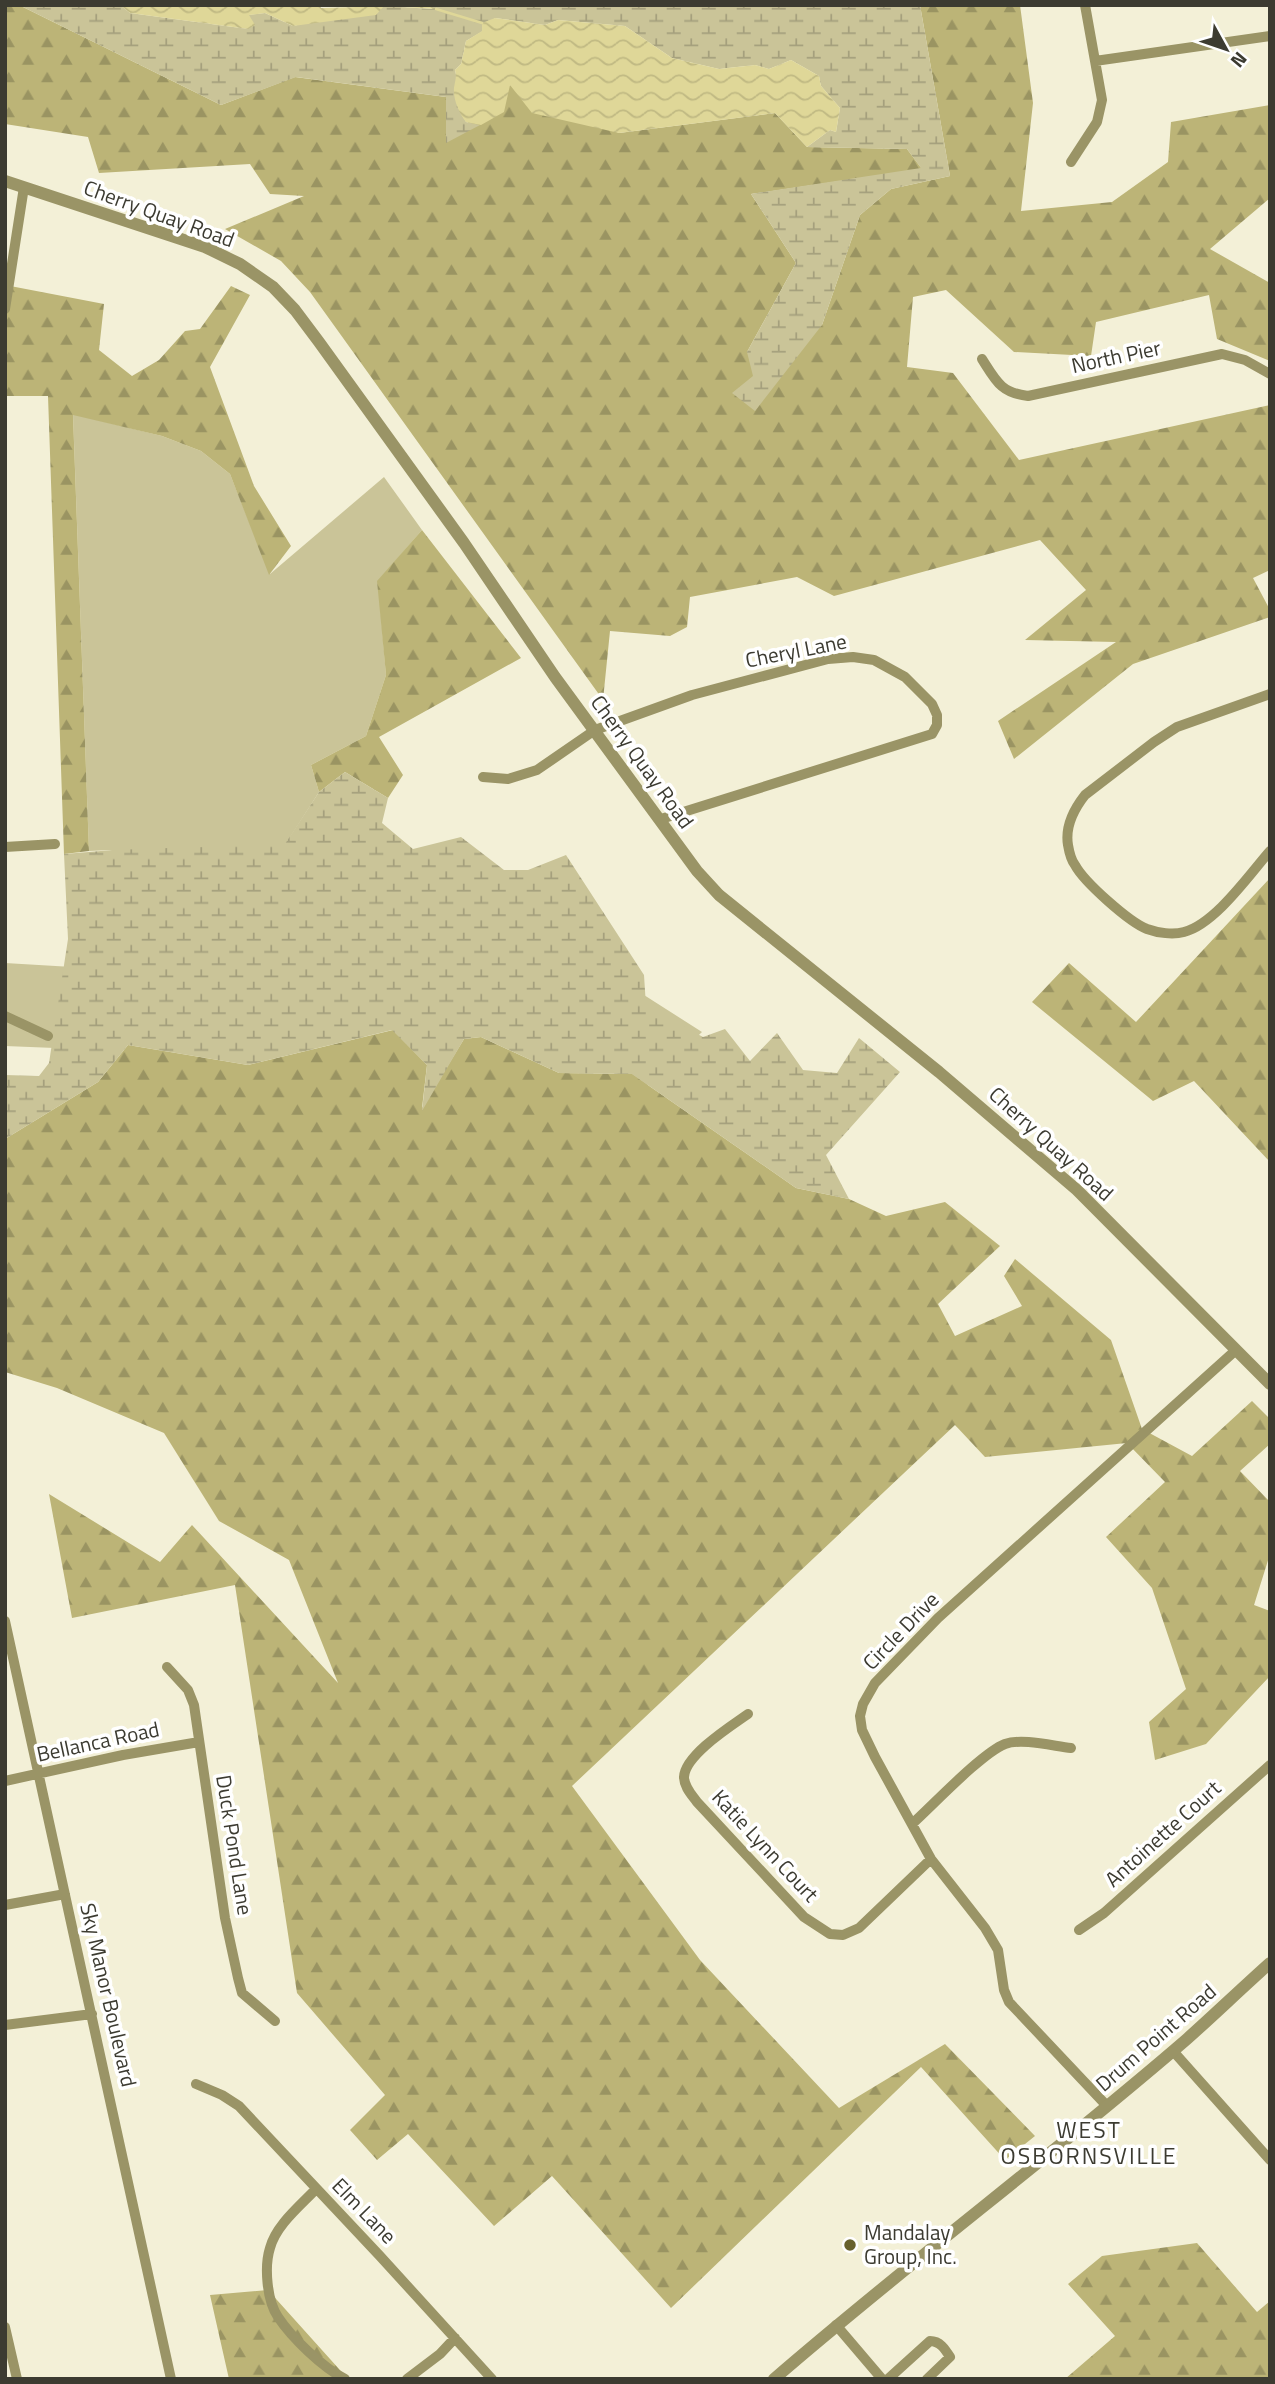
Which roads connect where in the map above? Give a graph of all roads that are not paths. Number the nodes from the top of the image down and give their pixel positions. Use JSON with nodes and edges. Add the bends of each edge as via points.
{"nodes":[{"id":1,"x":1085,"y":5,"type":"edge"},
{"id":2,"x":1270,"y":36,"type":"edge"},
{"id":3,"x":1095,"y":61,"type":"junction"},
{"id":4,"x":1070,"y":162,"type":"dead end"},
{"id":5,"x":5,"y":181,"type":"edge"},
{"id":6,"x":24,"y":187,"type":"junction"},
{"id":7,"x":5,"y":309,"type":"edge"},
{"id":8,"x":982,"y":359,"type":"dead end"},
{"id":9,"x":1270,"y":374,"type":"edge"},
{"id":10,"x":1270,"y":695,"type":"edge"},
{"id":11,"x":595,"y":730,"type":"junction"},
{"id":12,"x":483,"y":777,"type":"dead end"},
{"id":13,"x":661,"y":819,"type":"junction"},
{"id":14,"x":55,"y":844,"type":"dead end"},
{"id":15,"x":5,"y":847,"type":"edge"},
{"id":16,"x":1270,"y":852,"type":"edge"},
{"id":17,"x":5,"y":1016,"type":"edge"},
{"id":18,"x":48,"y":1036,"type":"dead end"},
{"id":19,"x":1236,"y":1350,"type":"junction"},
{"id":20,"x":1270,"y":1384,"type":"edge"},
{"id":21,"x":5,"y":1621,"type":"edge"},
{"id":22,"x":8,"y":1653,"type":"edge"},
{"id":23,"x":167,"y":1667,"type":"dead end"},
{"id":24,"x":748,"y":1714,"type":"dead end"},
{"id":25,"x":199,"y":1742,"type":"junction"},
{"id":26,"x":1071,"y":1748,"type":"dead end"},
{"id":27,"x":1270,"y":1765,"type":"edge"},
{"id":28,"x":39,"y":1774,"type":"junction"},
{"id":29,"x":5,"y":1781,"type":"edge"},
{"id":30,"x":913,"y":1824,"type":"junction"},
{"id":31,"x":931,"y":1859,"type":"junction"},
{"id":32,"x":65,"y":1894,"type":"junction"},
{"id":33,"x":5,"y":1905,"type":"edge"},
{"id":34,"x":1079,"y":1930,"type":"dead end"},
{"id":35,"x":1268,"y":1970,"type":"edge"},
{"id":36,"x":92,"y":2014,"type":"junction"},
{"id":37,"x":275,"y":2021,"type":"dead end"},
{"id":38,"x":5,"y":2025,"type":"edge"},
{"id":39,"x":1173,"y":2051,"type":"junction"},
{"id":40,"x":196,"y":2084,"type":"dead end"},
{"id":41,"x":1107,"y":2106,"type":"junction"},
{"id":42,"x":1270,"y":2160,"type":"edge"},
{"id":43,"x":316,"y":2189,"type":"junction"},
{"id":44,"x":836,"y":2325,"type":"junction"},
{"id":45,"x":5,"y":2327,"type":"edge"},
{"id":46,"x":455,"y":2338,"type":"junction"},
{"id":47,"x":17,"y":2379,"type":"edge"},
{"id":48,"x":171,"y":2379,"type":"edge"},
{"id":49,"x":345,"y":2379,"type":"edge"},
{"id":50,"x":407,"y":2379,"type":"edge"},
{"id":51,"x":492,"y":2379,"type":"edge"},
{"id":52,"x":774,"y":2379,"type":"edge"},
{"id":53,"x":882,"y":2379,"type":"edge"},
{"id":54,"x":888,"y":2379,"type":"edge"},
{"id":55,"x":927,"y":2379,"type":"edge"}],
"edges":[{"from":1,"to":3,"type":"street"},
{"from":2,"to":3,"type":"street"},
{"from":3,"to":4,"type":"street","via":[[1102,100],[1097,122]]},
{"from":5,"to":6,"type":"street","name":"Cherry Quay Road"},
{"from":6,"to":7,"type":"street"},
{"from":6,"to":11,"type":"street","name":"Cherry Quay Road","via":[[205,247],[273,287],[319,342]]},
{"from":8,"to":9,"type":"street","name":"North Pier","via":[[997,384],[1013,394],[1028,396],[1222,354]]},
{"from":10,"to":16,"type":"street","via":[[1177,727],[1154,742],[1084,795],[1067,832],[1074,864],[1083,877],[1132,921],[1164,933],[1201,925]]},
{"from":11,"to":12,"type":"street","via":[[537,770],[508,779]]},
{"from":11,"to":13,"type":"street","name":"Cherry Quay Road"},
{"from":11,"to":13,"type":"street","name":"Cheryl Lane","via":[[755,677],[853,657],[874,660],[905,677],[937,715],[932,734]]},
{"from":13,"to":19,"type":"street","name":"Cherry Quay Road","via":[[719,895],[1058,1173]]},
{"from":14,"to":15,"type":"street"},
{"from":17,"to":18,"type":"street"},
{"from":19,"to":20,"type":"street","name":"Cherry Quay Road"},
{"from":19,"to":30,"type":"street","name":"Circle Drive","via":[[938,1618],[875,1683],[863,1704],[862,1730]]},
{"from":21,"to":22,"type":"street","name":"Sky Manor Boulevard"},
{"from":22,"to":28,"type":"street","name":"Sky Manor Boulevard"},
{"from":23,"to":25,"type":"street","name":"Duck Pond Lane","via":[[188,1690]]},
{"from":24,"to":31,"type":"street","name":"Katie Lynn Court","via":[[691,1761],[684,1782],[697,1802],[804,1917],[830,1934],[843,1935],[859,1928]]},
{"from":25,"to":28,"type":"street","name":"Bellanca Road"},
{"from":25,"to":37,"type":"street","name":"Duck Pond Lane","via":[[237,1978],[242,1993]]},
{"from":26,"to":30,"type":"street","via":[[1032,1742],[1006,1744],[985,1757]]},
{"from":27,"to":34,"type":"street","name":"Antoinette Court"},
{"from":28,"to":29,"type":"street","name":"Bellanca Road"},
{"from":28,"to":32,"type":"street","name":"Sky Manor Boulevard"},
{"from":30,"to":31,"type":"street","name":"Circle Drive"},
{"from":31,"to":41,"type":"street","name":"Circle Drive","via":[[998,1950],[1009,2001]]},
{"from":32,"to":33,"type":"street"},
{"from":32,"to":36,"type":"street","name":"Sky Manor Boulevard"},
{"from":35,"to":39,"type":"street","name":"Drum Point Road"},
{"from":36,"to":38,"type":"street"},
{"from":36,"to":48,"type":"street","name":"Sky Manor Boulevard"},
{"from":39,"to":41,"type":"street","name":"Drum Point Road"},
{"from":39,"to":42,"type":"street"},
{"from":40,"to":43,"type":"street","name":"Elm Lane","via":[[239,2106]]},
{"from":41,"to":44,"type":"street","name":"Drum Point Road"},
{"from":43,"to":46,"type":"street","name":"Elm Lane"},
{"from":43,"to":49,"type":"street","via":[[277,2232],[270,2247],[269,2292],[277,2316],[331,2372]]},
{"from":44,"to":52,"type":"street","name":"Drum Point Road"},
{"from":44,"to":53,"type":"street"},
{"from":45,"to":47,"type":"street"},
{"from":46,"to":50,"type":"street"},
{"from":46,"to":51,"type":"street","name":"Elm Lane"},
{"from":54,"to":55,"type":"street","via":[[934,2341],[950,2357]]}]}
